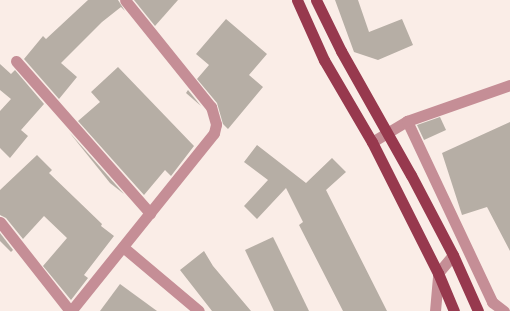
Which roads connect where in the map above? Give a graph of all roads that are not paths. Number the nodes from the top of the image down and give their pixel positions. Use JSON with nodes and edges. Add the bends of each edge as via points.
{"nodes":[{"id":1,"x":125,"y":0,"type":"edge"},
{"id":2,"x":297,"y":0,"type":"edge"},
{"id":3,"x":316,"y":0,"type":"edge"},
{"id":4,"x":16,"y":61,"type":"dead end"},
{"id":5,"x":510,"y":85,"type":"edge"},
{"id":6,"x":407,"y":121,"type":"junction"},
{"id":7,"x":388,"y":132,"type":"junction"},
{"id":8,"x":372,"y":142,"type":"junction"},
{"id":9,"x":150,"y":213,"type":"junction"},
{"id":10,"x":0,"y":222,"type":"edge"},
{"id":11,"x":123,"y":247,"type":"junction"},
{"id":12,"x":453,"y":255,"type":"junction"},
{"id":13,"x":438,"y":273,"type":"junction"},
{"id":14,"x":71,"y":311,"type":"edge"},
{"id":15,"x":200,"y":311,"type":"edge"},
{"id":16,"x":435,"y":311,"type":"edge"},
{"id":17,"x":454,"y":311,"type":"edge"},
{"id":18,"x":478,"y":311,"type":"edge"},
{"id":19,"x":504,"y":311,"type":"edge"}],
"edges":[{"from":1,"to":9,"type":"street","via":[[211,107],[216,124],[214,133]]},
{"from":2,"to":8,"type":"main road","via":[[324,60]]},
{"from":3,"to":7,"type":"main road","via":[[341,51]]},
{"from":4,"to":9,"type":"street"},
{"from":5,"to":6,"type":"street"},
{"from":6,"to":7,"type":"street"},
{"from":6,"to":19,"type":"street","via":[[492,302]]},
{"from":7,"to":8,"type":"street"},
{"from":7,"to":12,"type":"main road"},
{"from":8,"to":13,"type":"main road"},
{"from":9,"to":11,"type":"street"},
{"from":10,"to":14,"type":"street"},
{"from":11,"to":14,"type":"street"},
{"from":11,"to":15,"type":"street"},
{"from":12,"to":13,"type":"street"},
{"from":12,"to":18,"type":"main road"},
{"from":13,"to":16,"type":"street"},
{"from":13,"to":17,"type":"main road"}]}
